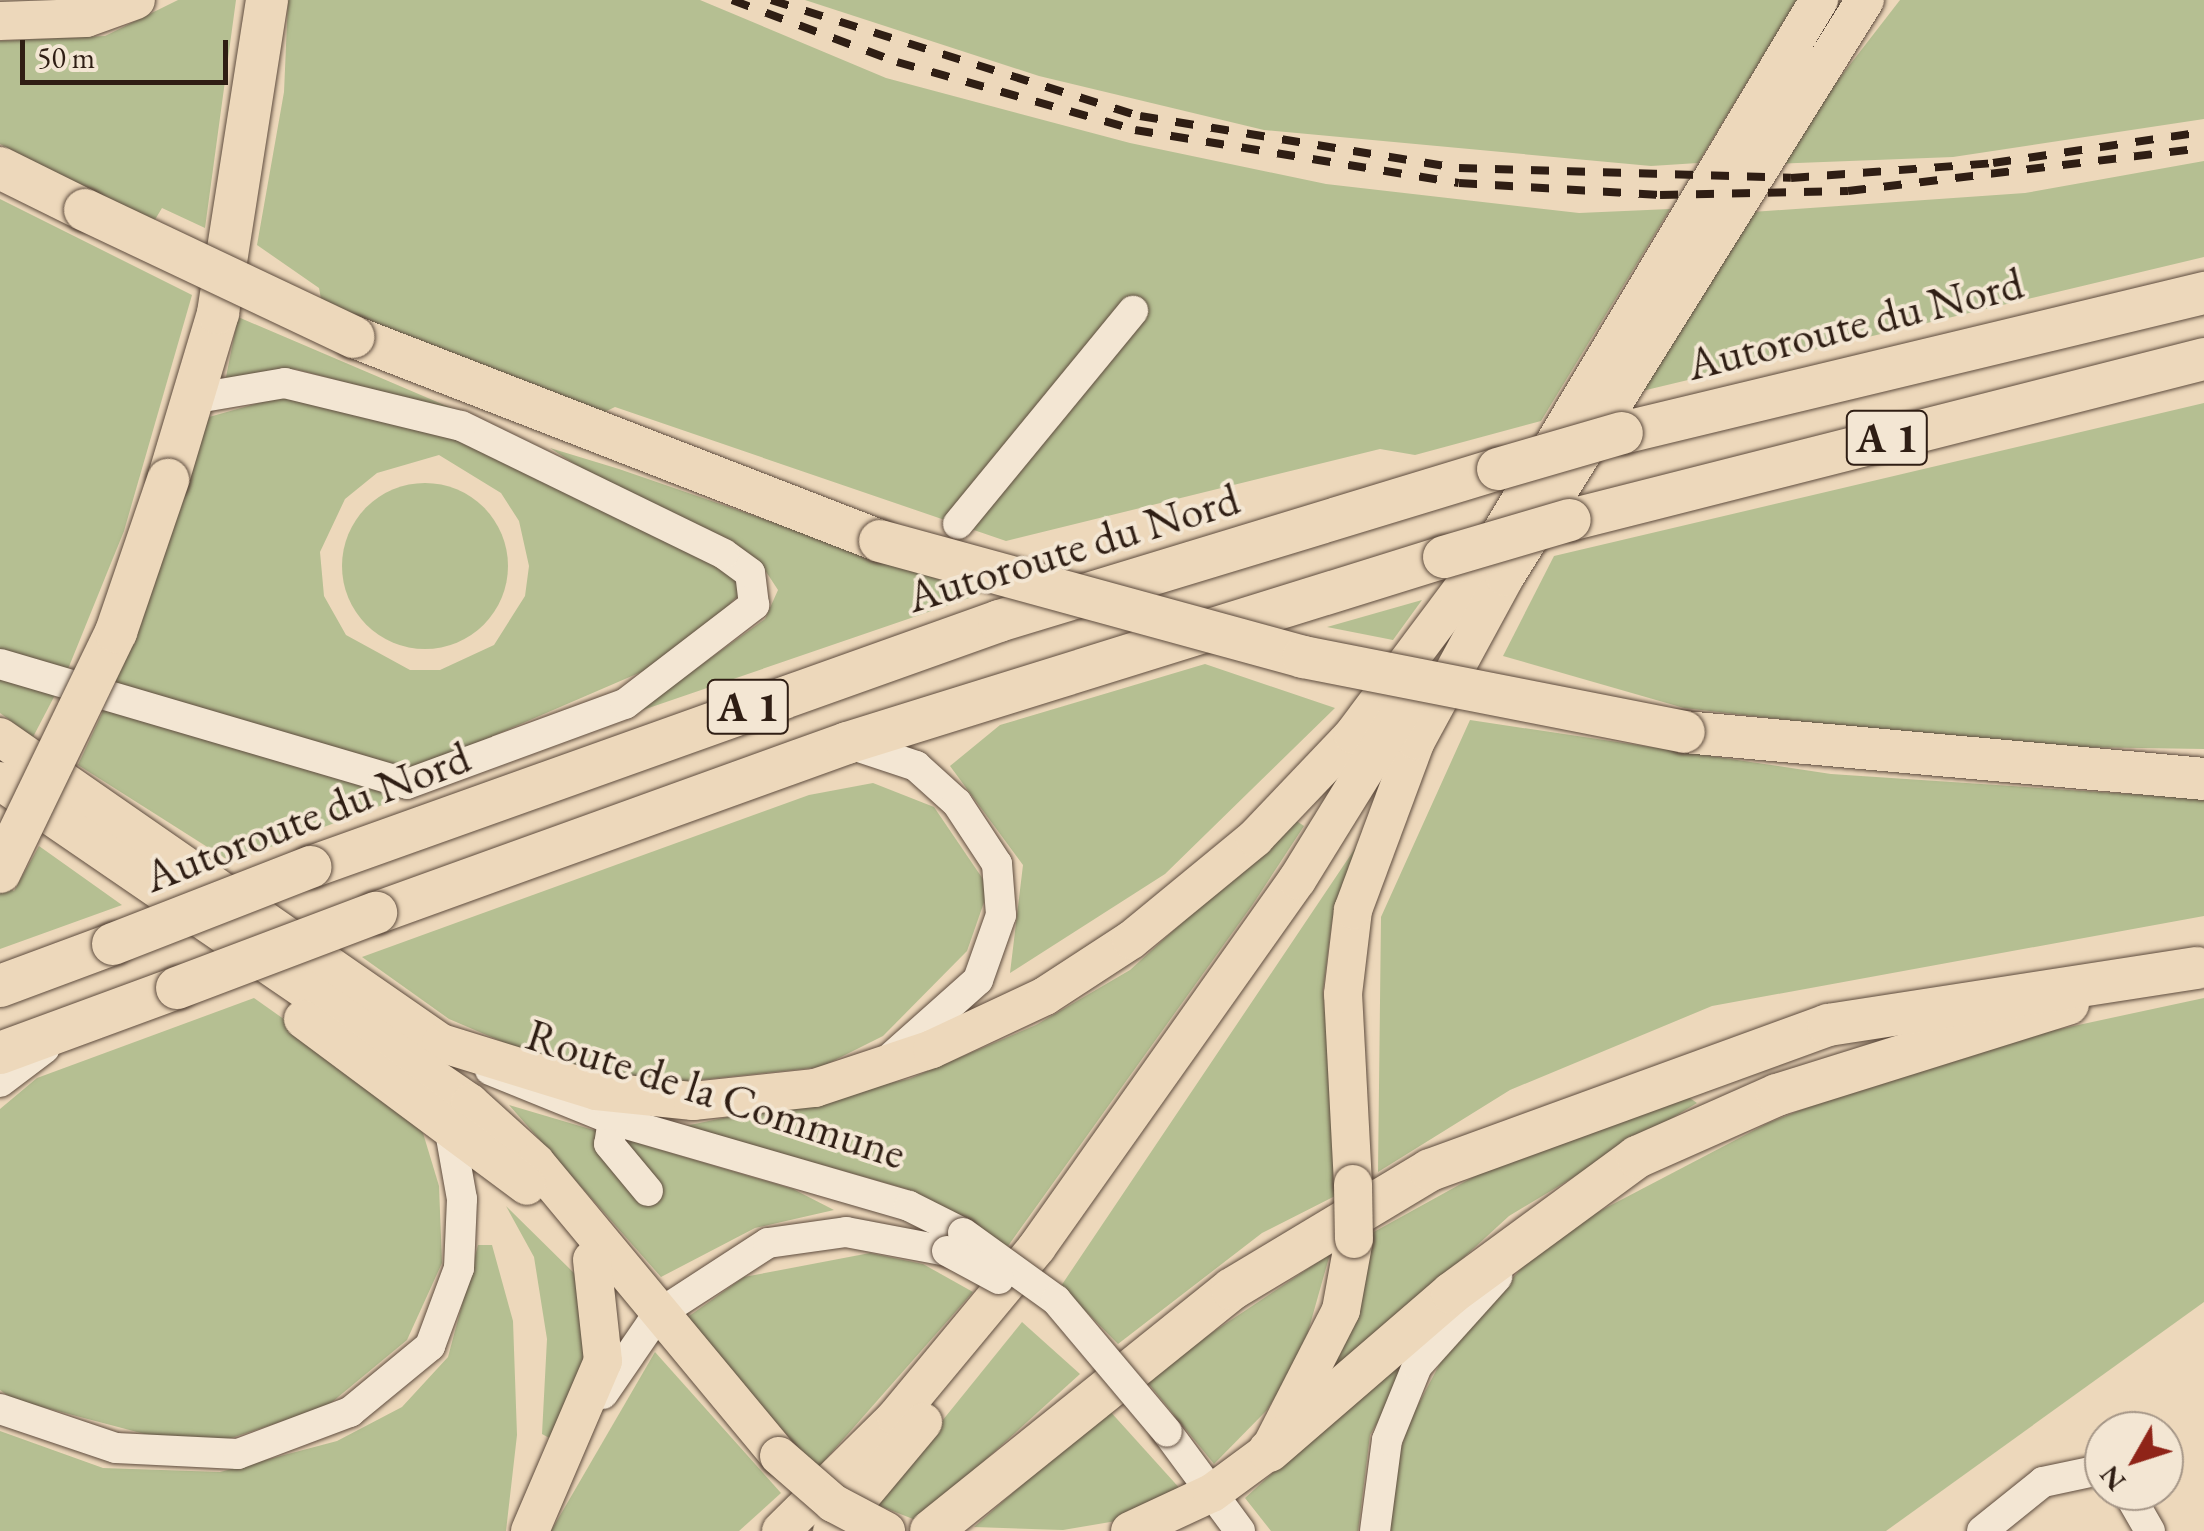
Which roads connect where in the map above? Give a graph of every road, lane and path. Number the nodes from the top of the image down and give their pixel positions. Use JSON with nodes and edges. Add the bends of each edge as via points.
{"nodes":[{"id":1,"x":136,"y":0,"type":"edge"},
{"id":2,"x":266,"y":0,"type":"edge"},
{"id":3,"x":1819,"y":0,"type":"edge"},
{"id":4,"x":1865,"y":0,"type":"edge"},
{"id":5,"x":0,"y":21,"type":"edge"},
{"id":6,"x":0,"y":168,"type":"edge"},
{"id":7,"x":2204,"y":292,"type":"edge"},
{"id":8,"x":1134,"y":310,"type":"dead end"},
{"id":9,"x":2204,"y":359,"type":"edge"},
{"id":10,"x":197,"y":398,"type":"junction"},
{"id":11,"x":958,"y":524,"type":"dead end"},
{"id":12,"x":1435,"y":635,"type":"junction"},
{"id":13,"x":0,"y":664,"type":"edge"},
{"id":14,"x":0,"y":737,"type":"edge"},
{"id":15,"x":1416,"y":741,"type":"junction"},
{"id":16,"x":847,"y":743,"type":"junction"},
{"id":17,"x":2204,"y":778,"type":"edge"},
{"id":18,"x":0,"y":780,"type":"edge"},
{"id":19,"x":0,"y":803,"type":"edge"},
{"id":20,"x":0,"y":872,"type":"edge"},
{"id":21,"x":2200,"y":967,"type":"edge"},
{"id":22,"x":0,"y":986,"type":"edge"},
{"id":23,"x":80,"y":1024,"type":"junction"},
{"id":24,"x":440,"y":1043,"type":"junction"},
{"id":25,"x":0,"y":1053,"type":"edge"},
{"id":26,"x":880,"y":1067,"type":"junction"},
{"id":27,"x":0,"y":1082,"type":"edge"},
{"id":28,"x":613,"y":1120,"type":"junction"},
{"id":29,"x":449,"y":1126,"type":"junction"},
{"id":30,"x":648,"y":1191,"type":"dead end"},
{"id":31,"x":955,"y":1242,"type":"junction"},
{"id":32,"x":1528,"y":1242,"type":"junction"},
{"id":33,"x":592,"y":1260,"type":"junction"},
{"id":34,"x":628,"y":1277,"type":"junction"},
{"id":35,"x":657,"y":1315,"type":"junction"},
{"id":36,"x":0,"y":1410,"type":"edge"},
{"id":37,"x":1269,"y":1451,"type":"junction"},
{"id":38,"x":560,"y":1470,"type":"junction"},
{"id":39,"x":2084,"y":1473,"type":"edge"},
{"id":40,"x":1212,"y":1493,"type":"junction"},
{"id":41,"x":530,"y":1531,"type":"edge"},
{"id":42,"x":781,"y":1531,"type":"edge"},
{"id":43,"x":832,"y":1531,"type":"edge"},
{"id":44,"x":886,"y":1531,"type":"edge"},
{"id":45,"x":931,"y":1531,"type":"edge"},
{"id":46,"x":1130,"y":1531,"type":"edge"},
{"id":47,"x":1240,"y":1531,"type":"edge"},
{"id":48,"x":1374,"y":1531,"type":"edge"},
{"id":49,"x":1982,"y":1531,"type":"edge"}],
"edges":[{"from":1,"to":5,"type":"main road","via":[[86,18]]},
{"from":2,"to":10,"type":"highway"},
{"from":3,"to":12,"type":"main road"},
{"from":4,"to":15,"type":"main road","via":[[1505,577]]},
{"from":6,"to":17,"type":"highway","bridge":true,"via":[[354,337],[880,541],[1302,657],[1684,732]]},
{"from":7,"to":22,"type":"highway","name":"Autoroute du Nord","number":"A 1","bridge":true,"via":[[1622,433],[999,621],[310,867]]},
{"from":8,"to":11,"type":"street"},
{"from":9,"to":16,"type":"highway","number":"A 1","bridge":true,"via":[[1570,520]]},
{"from":10,"to":13,"type":"street","via":[[286,383],[461,426],[724,554],[750,574],[754,605],[625,704],[407,784]]},
{"from":10,"to":20,"type":"highway","bridge":true,"via":[[116,632]]},
{"from":12,"to":26,"type":"main road","via":[[1254,838],[1132,940],[1045,996]]},
{"from":12,"to":42,"type":"main road","via":[[1408,707],[1113,1146],[969,1333]]},
{"from":14,"to":24,"type":"main road","name":"Route de la Commune"},
{"from":15,"to":37,"type":"main road","bridge":true,"via":[[1353,910],[1343,994],[1354,1239],[1341,1310]]},
{"from":15,"to":43,"type":"main road","via":[[1095,1206]]},
{"from":16,"to":23,"type":"highway","number":"A 1","bridge":true},
{"from":16,"to":26,"type":"street","via":[[916,766],[957,803],[998,881],[1002,915],[978,980]]},
{"from":18,"to":34,"type":"main road","via":[[470,1103],[535,1162]]},
{"from":19,"to":29,"type":"main road"},
{"from":21,"to":32,"type":"highway","via":[[1777,1095],[1637,1157]]},
{"from":21,"to":45,"type":"highway","via":[[1828,1025],[1430,1170],[1232,1288]]},
{"from":23,"to":25,"type":"highway","number":"A 1"},
{"from":23,"to":27,"type":"street"},
{"from":24,"to":26,"type":"main road","via":[[644,1100],[752,1099]]},
{"from":24,"to":28,"type":"street","name":"Route de la Commune","via":[[530,1092]]},
{"from":28,"to":30,"type":"street","via":[[610,1144]]},
{"from":28,"to":31,"type":"street","name":"Route de la Commune","via":[[842,1183]]},
{"from":29,"to":33,"type":"main road","via":[[531,1189]]},
{"from":29,"to":36,"type":"street","via":[[462,1199],[460,1268],[430,1346],[350,1412],[238,1454],[116,1448]]},
{"from":31,"to":35,"type":"street","via":[[846,1232],[768,1242]]},
{"from":31,"to":40,"type":"street","name":"Route de la Commune","bridge":true,"via":[[1056,1300]]},
{"from":32,"to":37,"type":"highway","via":[[1452,1293]]},
{"from":32,"to":48,"type":"street","via":[[1417,1366],[1387,1440]]},
{"from":33,"to":34,"type":"main road"},
{"from":33,"to":38,"type":"main road","via":[[603,1361]]},
{"from":34,"to":35,"type":"main road"},
{"from":35,"to":38,"type":"street"},
{"from":35,"to":44,"type":"main road","bridge":true,"via":[[779,1456],[833,1503]]},
{"from":37,"to":40,"type":"main road"},
{"from":38,"to":41,"type":"main road"},
{"from":39,"to":49,"type":"street","via":[[2042,1482]]},
{"from":40,"to":46,"type":"main road"},
{"from":40,"to":47,"type":"street","name":"Route de la Commune"}]}
